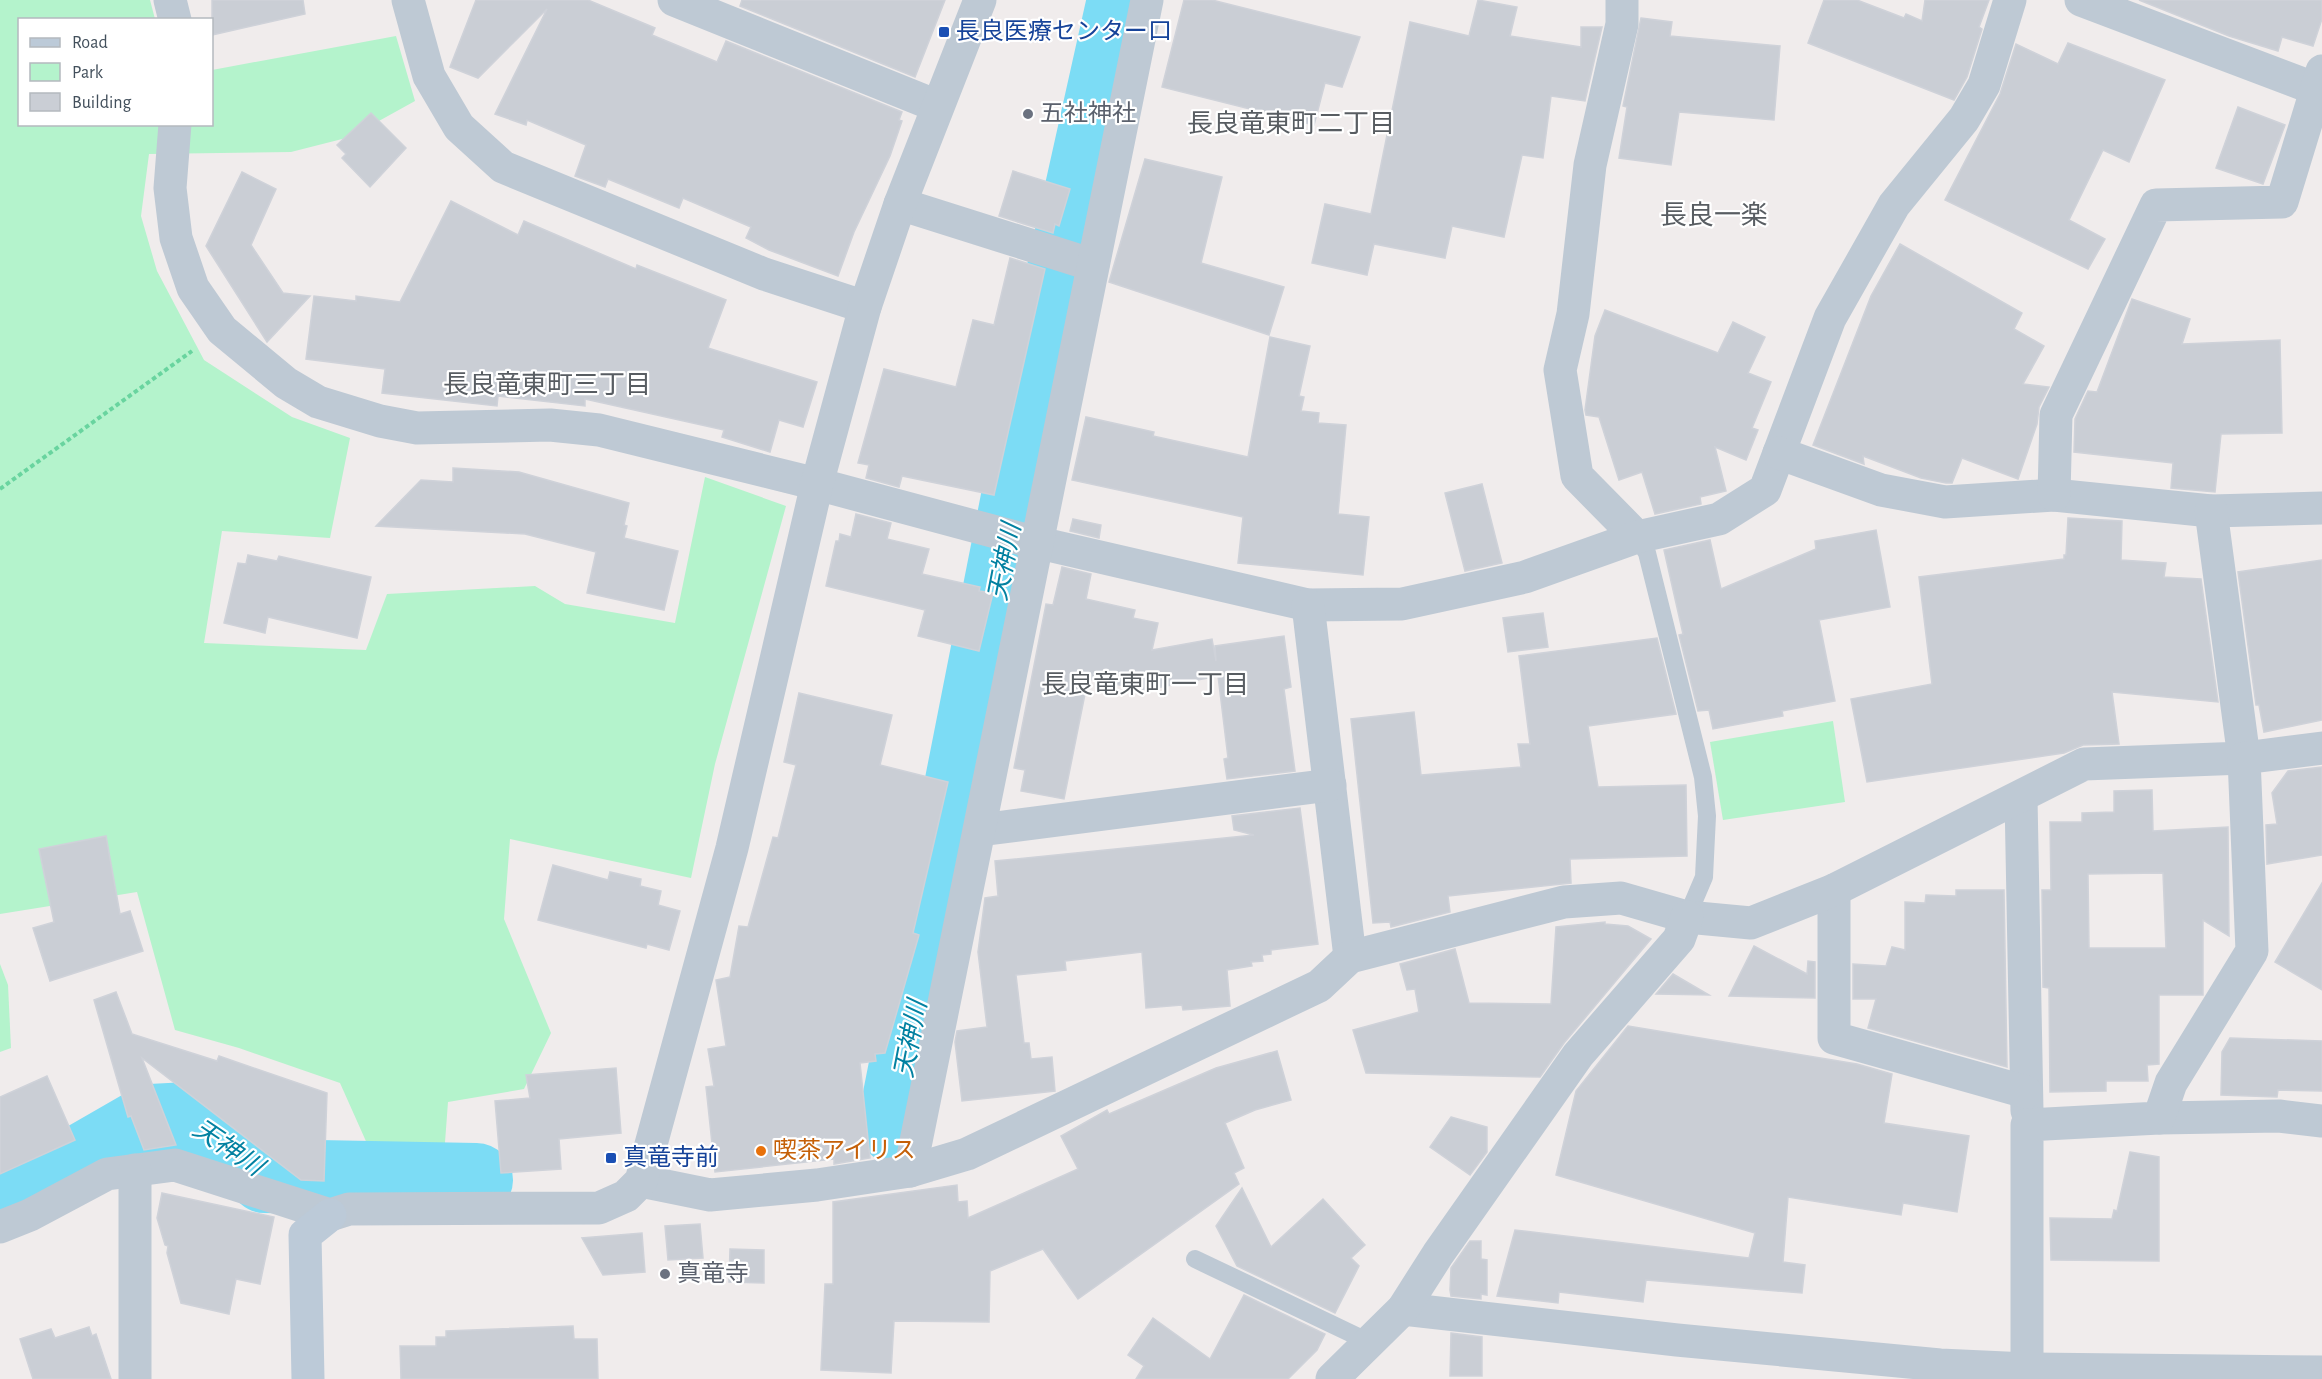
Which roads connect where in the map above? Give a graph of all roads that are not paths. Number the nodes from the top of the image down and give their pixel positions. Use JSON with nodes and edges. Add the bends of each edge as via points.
{"nodes":[{"id":1,"x":170,"y":0,"type":"edge"},
{"id":2,"x":408,"y":0,"type":"edge"},
{"id":3,"x":674,"y":0,"type":"edge"},
{"id":4,"x":980,"y":0,"type":"edge"},
{"id":5,"x":1147,"y":0,"type":"edge"},
{"id":6,"x":1622,"y":0,"type":"edge"},
{"id":7,"x":2010,"y":0,"type":"edge"},
{"id":8,"x":2081,"y":0,"type":"edge"},
{"id":9,"x":174,"y":18,"type":"edge"},
{"id":10,"x":2319,"y":80,"type":"edge"},
{"id":11,"x":937,"y":106,"type":"junction"},
{"id":12,"x":175,"y":126,"type":"edge"},
{"id":13,"x":900,"y":204,"type":"junction"},
{"id":14,"x":1075,"y":260,"type":"junction"},
{"id":15,"x":865,"y":307,"type":"junction"},
{"id":16,"x":1779,"y":453,"type":"junction"},
{"id":17,"x":817,"y":484,"type":"junction"},
{"id":18,"x":2054,"y":495,"type":"junction"},
{"id":19,"x":2322,"y":508,"type":"edge"},
{"id":20,"x":2211,"y":511,"type":"junction"},
{"id":21,"x":1637,"y":537,"type":"junction"},
{"id":22,"x":1020,"y":539,"type":"junction"},
{"id":23,"x":1308,"y":605,"type":"junction"},
{"id":24,"x":2322,"y":748,"type":"edge"},
{"id":25,"x":2244,"y":758,"type":"junction"},
{"id":26,"x":1330,"y":785,"type":"junction"},
{"id":27,"x":2021,"y":798,"type":"junction"},
{"id":28,"x":980,"y":830,"type":"junction"},
{"id":29,"x":1834,"y":890,"type":"junction"},
{"id":30,"x":1687,"y":917,"type":"junction"},
{"id":31,"x":1350,"y":957,"type":"junction"},
{"id":32,"x":2026,"y":1092,"type":"junction"},
{"id":33,"x":2159,"y":1118,"type":"junction"},
{"id":34,"x":2322,"y":1121,"type":"edge"},
{"id":35,"x":2027,"y":1125,"type":"junction"},
{"id":36,"x":135,"y":1170,"type":"junction"},
{"id":37,"x":910,"y":1171,"type":"junction"},
{"id":38,"x":641,"y":1181,"type":"junction"},
{"id":39,"x":330,"y":1215,"type":"junction"},
{"id":40,"x":0,"y":1227,"type":"edge"},
{"id":41,"x":1195,"y":1260,"type":"dead end"},
{"id":42,"x":1403,"y":1309,"type":"junction"},
{"id":43,"x":1369,"y":1342,"type":"junction"},
{"id":44,"x":2322,"y":1372,"type":"edge"},
{"id":45,"x":2027,"y":1374,"type":"edge"},
{"id":46,"x":135,"y":1379,"type":"edge"},
{"id":47,"x":308,"y":1379,"type":"edge"},
{"id":48,"x":1332,"y":1379,"type":"edge"}],
"edges":[{"from":1,"to":9,"type":"street"},
{"from":2,"to":15,"type":"street","via":[[429,76],[459,127],[503,167],[764,274]]},
{"from":3,"to":11,"type":"street"},
{"from":4,"to":11,"type":"street"},
{"from":5,"to":14,"type":"street"},
{"from":6,"to":21,"type":"street","via":[[1622,24],[1590,165],[1573,314],[1560,370],[1577,476]]},
{"from":7,"to":16,"type":"street","via":[[1984,85],[1964,119],[1894,205],[1830,318]]},
{"from":8,"to":10,"type":"street"},
{"from":10,"to":18,"type":"street","via":[[2282,202],[2156,205],[2056,415]]},
{"from":11,"to":13,"type":"street"},
{"from":12,"to":17,"type":"street","via":[[170,188],[176,238],[193,288],[222,330],[286,383],[310,397],[380,421],[417,428],[550,425],[599,430]]},
{"from":13,"to":14,"type":"street"},
{"from":13,"to":15,"type":"street"},
{"from":14,"to":22,"type":"street"},
{"from":15,"to":17,"type":"street"},
{"from":16,"to":18,"type":"street","via":[[1881,490],[1945,502]]},
{"from":16,"to":21,"type":"street","via":[[1765,490],[1719,519]]},
{"from":17,"to":22,"type":"street"},
{"from":17,"to":38,"type":"street","via":[[732,848]]},
{"from":18,"to":20,"type":"street"},
{"from":19,"to":20,"type":"street"},
{"from":20,"to":25,"type":"street"},
{"from":21,"to":23,"type":"street","via":[[1525,577],[1402,604]]},
{"from":21,"to":30,"type":"lane","via":[[1647,553],[1703,777],[1707,816],[1704,877]]},
{"from":22,"to":23,"type":"street"},
{"from":22,"to":28,"type":"street"},
{"from":23,"to":26,"type":"street"},
{"from":24,"to":25,"type":"street"},
{"from":25,"to":27,"type":"street","via":[[2084,764]]},
{"from":25,"to":33,"type":"street","via":[[2253,951],[2171,1083]]},
{"from":26,"to":28,"type":"street"},
{"from":26,"to":31,"type":"street"},
{"from":27,"to":29,"type":"street"},
{"from":27,"to":32,"type":"street"},
{"from":28,"to":37,"type":"street"},
{"from":29,"to":30,"type":"street","via":[[1750,923]]},
{"from":29,"to":32,"type":"street","via":[[1834,1038]]},
{"from":30,"to":31,"type":"street","via":[[1621,898],[1564,902]]},
{"from":30,"to":42,"type":"street","via":[[1679,939],[1578,1055]]},
{"from":31,"to":37,"type":"street","via":[[1319,986],[968,1154]]},
{"from":32,"to":35,"type":"street"},
{"from":33,"to":34,"type":"street","via":[[2279,1116]]},
{"from":33,"to":35,"type":"street"},
{"from":35,"to":45,"type":"street"},
{"from":36,"to":39,"type":"street","via":[[175,1166]]},
{"from":36,"to":40,"type":"street","via":[[107,1174]]},
{"from":36,"to":46,"type":"street"},
{"from":37,"to":38,"type":"street","via":[[710,1195]]},
{"from":38,"to":39,"type":"street","via":[[626,1196],[599,1208],[349,1209]]},
{"from":39,"to":47,"type":"street","via":[[305,1235]]},
{"from":41,"to":43,"type":"lane"},
{"from":42,"to":43,"type":"street"},
{"from":42,"to":45,"type":"street"},
{"from":43,"to":48,"type":"street"},
{"from":44,"to":45,"type":"street"}]}
